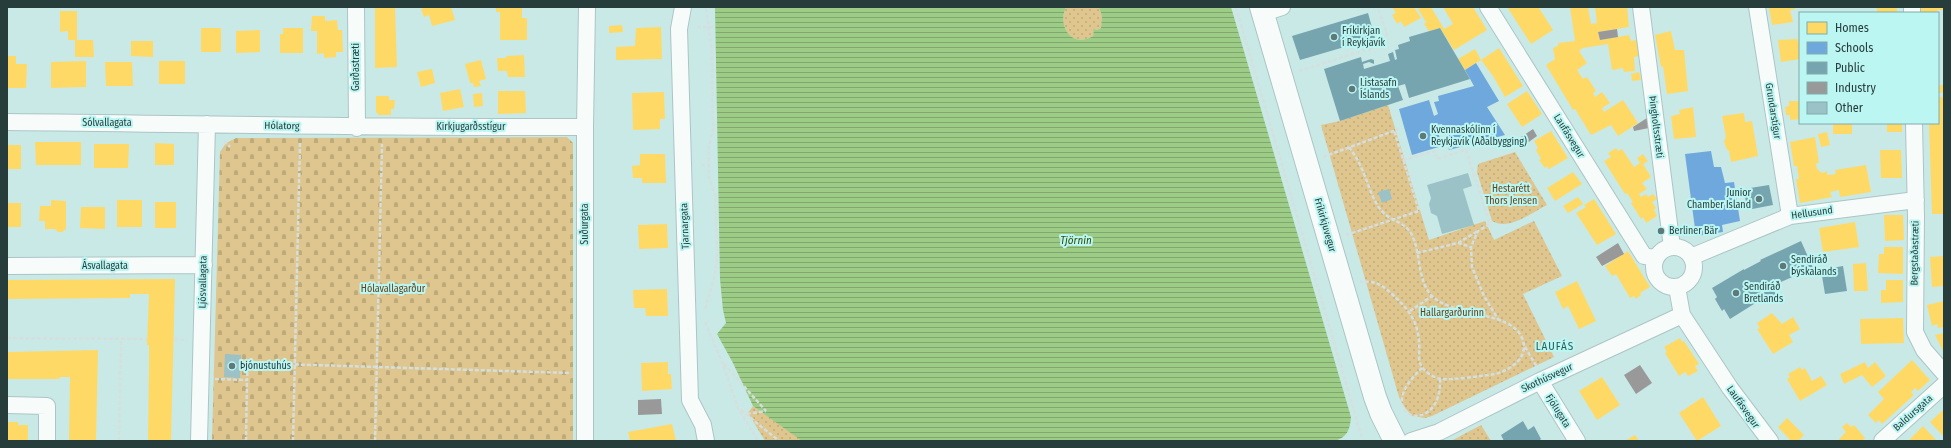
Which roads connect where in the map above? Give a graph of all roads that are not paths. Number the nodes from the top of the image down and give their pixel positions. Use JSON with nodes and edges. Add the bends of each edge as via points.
{"nodes":[{"id":1,"x":356,"y":7,"type":"edge"},
{"id":2,"x":587,"y":7,"type":"edge"},
{"id":3,"x":683,"y":7,"type":"edge"},
{"id":4,"x":1488,"y":7,"type":"edge"},
{"id":5,"x":1641,"y":7,"type":"edge"},
{"id":6,"x":1757,"y":7,"type":"edge"},
{"id":7,"x":1269,"y":9,"type":"edge"},
{"id":8,"x":7,"y":122,"type":"edge"},
{"id":9,"x":207,"y":124,"type":"junction"},
{"id":10,"x":1914,"y":124,"type":"edge"},
{"id":11,"x":585,"y":127,"type":"junction"},
{"id":12,"x":356,"y":128,"type":"junction"},
{"id":13,"x":1916,"y":200,"type":"junction"},
{"id":14,"x":1790,"y":216,"type":"junction"},
{"id":15,"x":1672,"y":247,"type":"junction"},
{"id":16,"x":1692,"y":257,"type":"junction"},
{"id":17,"x":1655,"y":258,"type":"junction"},
{"id":18,"x":204,"y":265,"type":"junction"},
{"id":19,"x":7,"y":266,"type":"edge"},
{"id":20,"x":1677,"y":287,"type":"junction"},
{"id":21,"x":1682,"y":314,"type":"junction"},
{"id":22,"x":1944,"y":373,"type":"edge"},
{"id":23,"x":1542,"y":380,"type":"junction"},
{"id":24,"x":1944,"y":385,"type":"edge"},
{"id":25,"x":7,"y":405,"type":"edge"},
{"id":26,"x":47,"y":441,"type":"edge"},
{"id":27,"x":199,"y":441,"type":"edge"},
{"id":28,"x":585,"y":441,"type":"edge"},
{"id":29,"x":706,"y":441,"type":"edge"},
{"id":30,"x":1395,"y":441,"type":"edge"},
{"id":31,"x":1411,"y":441,"type":"edge"},
{"id":32,"x":1577,"y":441,"type":"edge"},
{"id":33,"x":1770,"y":441,"type":"edge"},
{"id":34,"x":1882,"y":441,"type":"edge"}],
"edges":[{"from":1,"to":12,"type":"street","name":"Garðastræti"},
{"from":2,"to":11,"type":"street","name":"Suðurgata"},
{"from":3,"to":29,"type":"street","name":"Tjarnargata","via":[[679,29],[690,400],[703,425]]},
{"from":4,"to":17,"type":"street","name":"Laufásvegur","via":[[1644,256]]},
{"from":5,"to":15,"type":"street","name":"Þingholtsstræti"},
{"from":6,"to":14,"type":"street","name":"Grundarstígur"},
{"from":7,"to":30,"type":"main road","name":"Fríkirkjuvegur","via":[[1375,397]]},
{"from":8,"to":9,"type":"street","name":"Sólvallagata"},
{"from":9,"to":12,"type":"street","name":"Hólatorg"},
{"from":9,"to":18,"type":"street","name":"Ljósvallagata"},
{"from":10,"to":13,"type":"street","name":"Bergstaðastræti"},
{"from":11,"to":12,"type":"street","name":"Kirkjugarðsstígur"},
{"from":11,"to":28,"type":"street","name":"Suðurgata"},
{"from":13,"to":14,"type":"street","name":"Hellusund"},
{"from":13,"to":22,"type":"street","name":"Bergstaðastræti","via":[[1915,332],[1924,350]]},
{"from":14,"to":16,"type":"street","name":"Hellusund"},
{"from":15,"to":16,"type":"street","via":[[1682,248]]},
{"from":15,"to":17,"type":"street","via":[[1660,252]]},
{"from":16,"to":20,"type":"street","via":[[1693,271],[1689,280]]},
{"from":17,"to":20,"type":"street","via":[[1654,272],[1657,279],[1669,286]]},
{"from":18,"to":19,"type":"street","name":"Ásvallagata"},
{"from":18,"to":27,"type":"street","name":"Ljósvallagata"},
{"from":20,"to":21,"type":"street","name":"Laufásvegur"},
{"from":21,"to":23,"type":"street","name":"Skothúsvegur"},
{"from":21,"to":33,"type":"street","name":"Laufásvegur","via":[[1730,388]]},
{"from":23,"to":31,"type":"street","name":"Skothúsvegur","via":[[1439,432]]},
{"from":23,"to":32,"type":"street","name":"Fjólugata"},
{"from":24,"to":34,"type":"street","name":"Baldursgata"},
{"from":25,"to":26,"type":"street","via":[[47,406]]}]}
